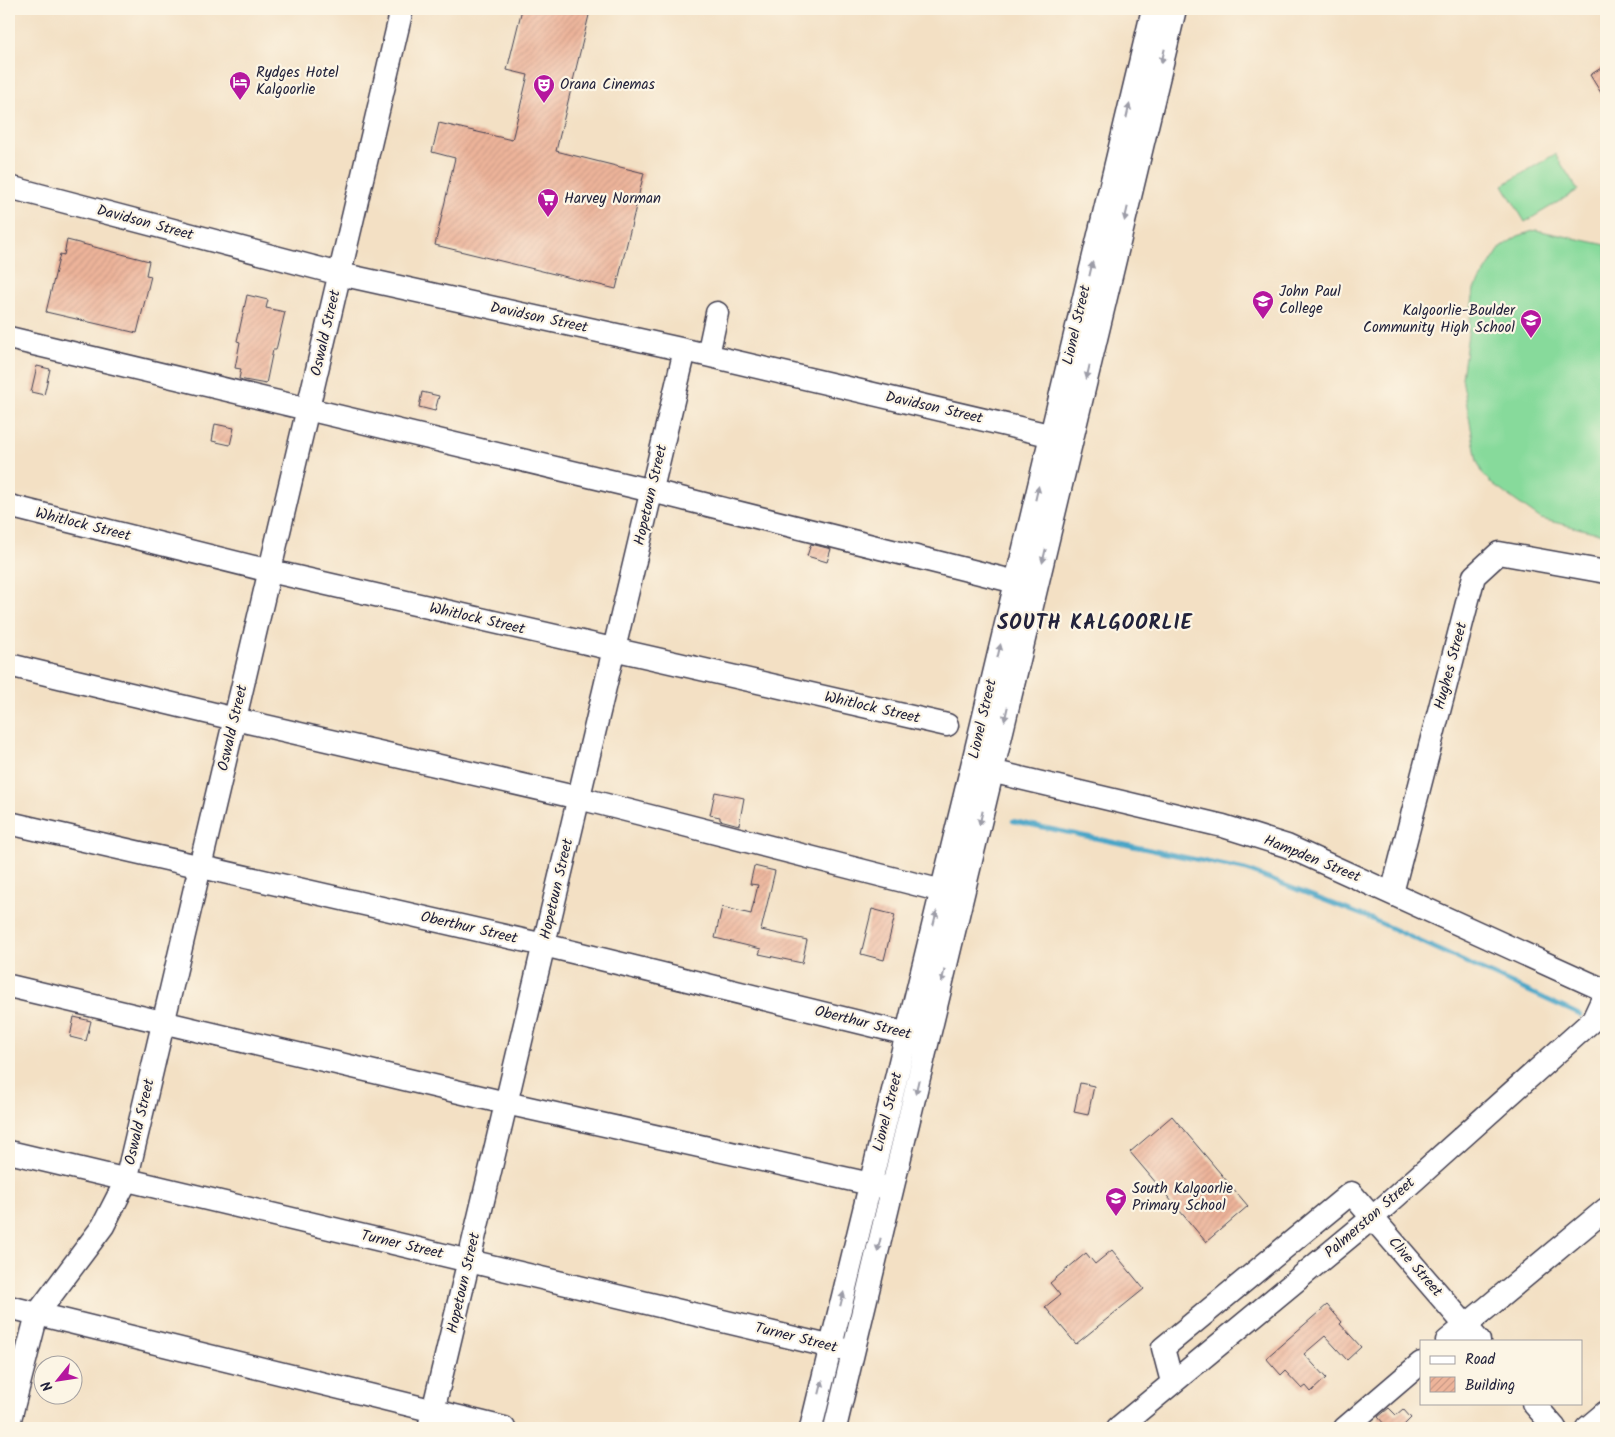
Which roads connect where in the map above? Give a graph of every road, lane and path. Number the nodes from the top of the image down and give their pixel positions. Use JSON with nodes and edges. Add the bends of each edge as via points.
{"nodes":[{"id":1,"x":402,"y":9,"type":"edge"},
{"id":2,"x":1153,"y":9,"type":"edge"},
{"id":3,"x":1175,"y":9,"type":"edge"},
{"id":4,"x":9,"y":187,"type":"edge"},
{"id":5,"x":340,"y":274,"type":"junction"},
{"id":6,"x":716,"y":313,"type":"dead end"},
{"id":7,"x":9,"y":338,"type":"edge"},
{"id":8,"x":685,"y":350,"type":"junction"},
{"id":9,"x":708,"y":355,"type":"junction"},
{"id":10,"x":308,"y":410,"type":"junction"},
{"id":11,"x":1061,"y":438,"type":"junction"},
{"id":12,"x":652,"y":491,"type":"junction"},
{"id":13,"x":9,"y":506,"type":"edge"},
{"id":14,"x":270,"y":571,"type":"junction"},
{"id":15,"x":1606,"y":572,"type":"edge"},
{"id":16,"x":1016,"y":582,"type":"junction"},
{"id":17,"x":614,"y":650,"type":"junction"},
{"id":18,"x":9,"y":665,"type":"edge"},
{"id":19,"x":235,"y":719,"type":"junction"},
{"id":20,"x":947,"y":725,"type":"dead end"},
{"id":21,"x":982,"y":769,"type":"junction"},
{"id":22,"x":579,"y":798,"type":"junction"},
{"id":23,"x":9,"y":823,"type":"edge"},
{"id":24,"x":200,"y":868,"type":"junction"},
{"id":25,"x":952,"y":893,"type":"junction"},
{"id":26,"x":1392,"y":893,"type":"junction"},
{"id":27,"x":544,"y":945,"type":"junction"},
{"id":28,"x":9,"y":986,"type":"edge"},
{"id":29,"x":1606,"y":992,"type":"edge"},
{"id":30,"x":163,"y":1023,"type":"junction"},
{"id":31,"x":907,"y":1034,"type":"junction"},
{"id":32,"x":928,"y":1039,"type":"junction"},
{"id":33,"x":506,"y":1103,"type":"junction"},
{"id":34,"x":9,"y":1152,"type":"edge"},
{"id":35,"x":126,"y":1181,"type":"junction"},
{"id":36,"x":870,"y":1184,"type":"junction"},
{"id":37,"x":893,"y":1189,"type":"junction"},
{"id":38,"x":1606,"y":1208,"type":"edge"},
{"id":39,"x":1372,"y":1218,"type":"junction"},
{"id":40,"x":469,"y":1260,"type":"junction"},
{"id":41,"x":9,"y":1308,"type":"edge"},
{"id":42,"x":37,"y":1314,"type":"junction"},
{"id":43,"x":1472,"y":1333,"type":"edge"},
{"id":44,"x":1450,"y":1340,"type":"edge"},
{"id":45,"x":830,"y":1347,"type":"junction"},
{"id":46,"x":854,"y":1352,"type":"junction"},
{"id":47,"x":1420,"y":1364,"type":"edge"},
{"id":48,"x":1172,"y":1382,"type":"junction"},
{"id":49,"x":1534,"y":1404,"type":"edge"},
{"id":50,"x":1606,"y":1412,"type":"edge"},
{"id":51,"x":431,"y":1420,"type":"edge"},
{"id":52,"x":9,"y":1423,"type":"edge"},
{"id":53,"x":504,"y":1428,"type":"edge"},
{"id":54,"x":810,"y":1428,"type":"edge"},
{"id":55,"x":836,"y":1428,"type":"edge"},
{"id":56,"x":1118,"y":1428,"type":"edge"},
{"id":57,"x":1345,"y":1428,"type":"edge"},
{"id":58,"x":1555,"y":1428,"type":"edge"},
{"id":59,"x":1587,"y":1428,"type":"edge"}],
"edges":[{"from":1,"to":5,"type":"street","name":"Oswald Street"},
{"from":11,"to":2,"type":"street","name":"Lionel Street","one_way":true},
{"from":3,"to":11,"type":"street","name":"Lionel Street","one_way":true},
{"from":4,"to":5,"type":"street","name":"Davidson Street"},
{"from":5,"to":8,"type":"street","name":"Davidson Street"},
{"from":5,"to":10,"type":"street","name":"Oswald Street"},
{"from":6,"to":9,"type":"street"},
{"from":7,"to":10,"type":"street"},
{"from":8,"to":9,"type":"street","name":"Davidson Street"},
{"from":8,"to":12,"type":"street","name":"Hopetoun Street"},
{"from":9,"to":11,"type":"street","name":"Davidson Street"},
{"from":10,"to":12,"type":"street"},
{"from":10,"to":14,"type":"street","name":"Oswald Street"},
{"from":16,"to":11,"type":"street","name":"Lionel Street","one_way":true},
{"from":11,"to":21,"type":"street","name":"Lionel Street","one_way":true},
{"from":12,"to":16,"type":"street"},
{"from":12,"to":17,"type":"street","name":"Hopetoun Street"},
{"from":13,"to":14,"type":"street","name":"Whitlock Street"},
{"from":14,"to":17,"type":"street","name":"Whitlock Street"},
{"from":14,"to":19,"type":"street","name":"Oswald Street"},
{"from":15,"to":26,"type":"street","name":"Hughes Street","via":[[1499,553],[1474,576]]},
{"from":21,"to":16,"type":"street","name":"Lionel Street","one_way":true},
{"from":17,"to":20,"type":"street","name":"Whitlock Street"},
{"from":17,"to":22,"type":"street","name":"Hopetoun Street"},
{"from":18,"to":19,"type":"street"},
{"from":19,"to":22,"type":"street"},
{"from":19,"to":24,"type":"street","name":"Oswald Street"},
{"from":21,"to":25,"type":"street","name":"Lionel Street"},
{"from":21,"to":26,"type":"street","name":"Hampden Street","via":[[1232,829],[1287,846]]},
{"from":22,"to":25,"type":"street"},
{"from":22,"to":27,"type":"street","name":"Hopetoun Street"},
{"from":23,"to":24,"type":"street","name":"Oberthur Street"},
{"from":24,"to":27,"type":"street","name":"Oberthur Street"},
{"from":24,"to":30,"type":"street","name":"Oswald Street"},
{"from":31,"to":25,"type":"street","name":"Lionel Street","one_way":true},
{"from":25,"to":32,"type":"street","name":"Lionel Street","one_way":true},
{"from":26,"to":29,"type":"street","name":"Hampden Street"},
{"from":27,"to":31,"type":"street","name":"Oberthur Street"},
{"from":27,"to":33,"type":"street","name":"Hopetoun Street"},
{"from":28,"to":30,"type":"street"},
{"from":29,"to":39,"type":"street","name":"Palmerston Street","via":[[1593,1020]]},
{"from":30,"to":33,"type":"street"},
{"from":30,"to":35,"type":"street","name":"Oswald Street"},
{"from":31,"to":32,"type":"street","name":"Oberthur Street"},
{"from":31,"to":36,"type":"street","name":"Lionel Street"},
{"from":32,"to":37,"type":"street","name":"Lionel Street","one_way":true},
{"from":33,"to":36,"type":"street"},
{"from":33,"to":40,"type":"street","name":"Hopetoun Street"},
{"from":34,"to":35,"type":"street","name":"Turner Street"},
{"from":35,"to":40,"type":"street","name":"Turner Street"},
{"from":35,"to":42,"type":"street","name":"Oswald Street","via":[[103,1226]]},
{"from":36,"to":37,"type":"street"},
{"from":45,"to":36,"type":"street","name":"Lionel Street","one_way":true},
{"from":37,"to":46,"type":"street","name":"Lionel Street","one_way":true},
{"from":38,"to":43,"type":"street"},
{"from":39,"to":43,"type":"street","name":"Clive Street"},
{"from":39,"to":48,"type":"street","name":"Palmerston Street"},
{"from":39,"to":48,"type":"street","name":"Clive Street","via":[[1351,1193],[1163,1348]]},
{"from":40,"to":45,"type":"street","name":"Turner Street"},
{"from":40,"to":51,"type":"street","name":"Hopetoun Street"},
{"from":41,"to":42,"type":"street"},
{"from":42,"to":51,"type":"street"},
{"from":42,"to":52,"type":"street","name":"Oswald Street"},
{"from":43,"to":44,"type":"street"},
{"from":45,"to":46,"type":"street","name":"Turner Street"},
{"from":54,"to":45,"type":"street","name":"Lionel Street","one_way":true},
{"from":46,"to":55,"type":"street","name":"Lionel Street"},
{"from":47,"to":57,"type":"street"},
{"from":48,"to":56,"type":"street","name":"Palmerston Street"},
{"from":49,"to":58,"type":"street"},
{"from":50,"to":59,"type":"street"},
{"from":51,"to":53,"type":"street"}]}
